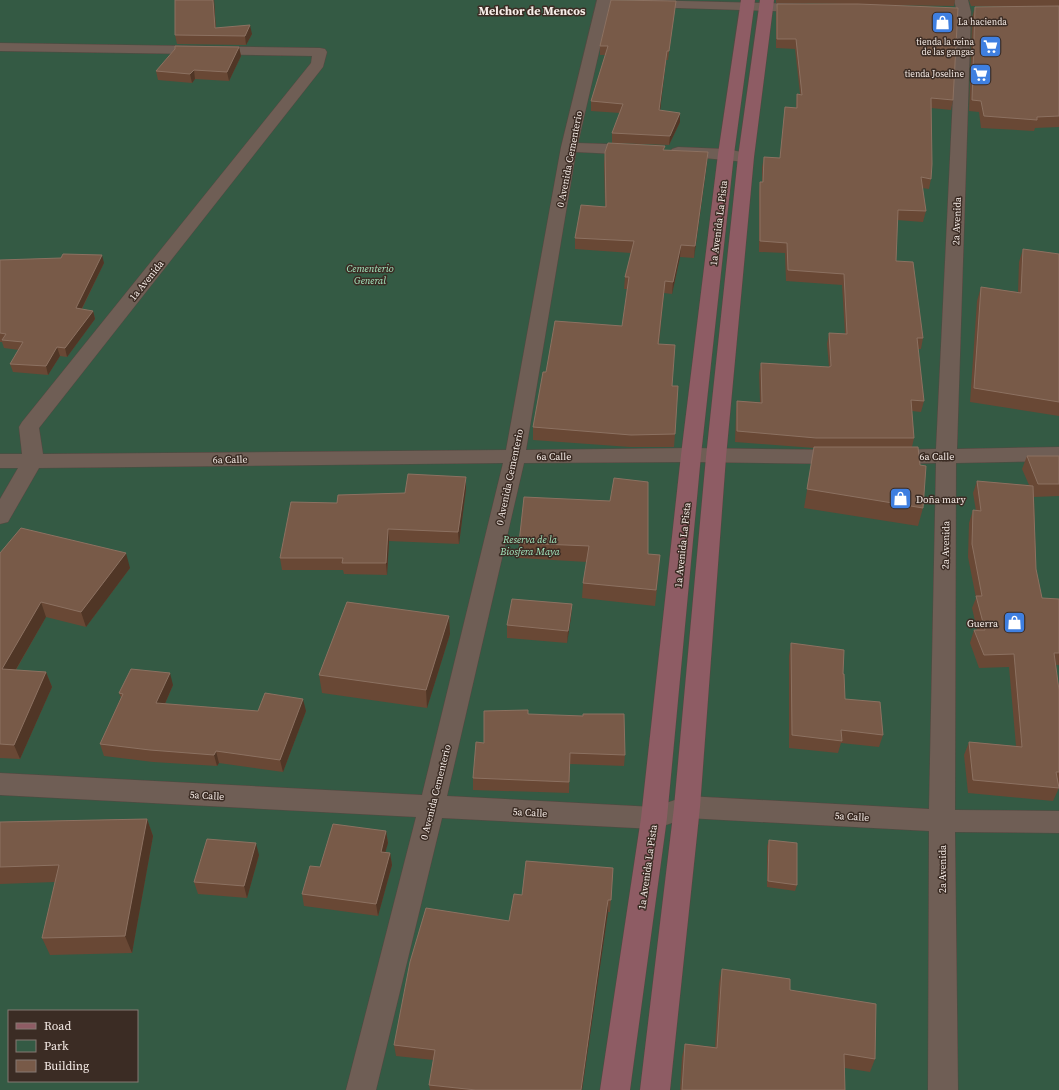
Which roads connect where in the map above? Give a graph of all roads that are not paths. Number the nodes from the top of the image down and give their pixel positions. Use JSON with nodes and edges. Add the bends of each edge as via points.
{"nodes":[{"id":1,"x":610,"y":1,"type":"edge"},
{"id":2,"x":636,"y":3,"type":"edge"},
{"id":3,"x":757,"y":4,"type":"edge"},
{"id":4,"x":819,"y":8,"type":"edge"},
{"id":5,"x":964,"y":9,"type":"edge"},
{"id":6,"x":0,"y":47,"type":"edge"},
{"id":7,"x":569,"y":147,"type":"junction"},
{"id":8,"x":736,"y":155,"type":"junction"},
{"id":9,"x":1059,"y":454,"type":"edge"},
{"id":10,"x":690,"y":455,"type":"junction"},
{"id":11,"x":515,"y":456,"type":"junction"},
{"id":12,"x":716,"y":457,"type":"junction"},
{"id":13,"x":946,"y":457,"type":"junction"},
{"id":14,"x":33,"y":460,"type":"junction"},
{"id":15,"x":0,"y":461,"type":"edge"},
{"id":16,"x":0,"y":517,"type":"edge"},
{"id":17,"x":0,"y":784,"type":"edge"},
{"id":18,"x":432,"y":807,"type":"junction"},
{"id":19,"x":687,"y":807,"type":"junction"},
{"id":20,"x":654,"y":818,"type":"junction"},
{"id":21,"x":942,"y":821,"type":"junction"},
{"id":22,"x":1059,"y":822,"type":"edge"},
{"id":23,"x":361,"y":1090,"type":"edge"},
{"id":24,"x":615,"y":1090,"type":"edge"},
{"id":25,"x":655,"y":1090,"type":"edge"},
{"id":26,"x":943,"y":1090,"type":"edge"}],
"edges":[{"from":1,"to":7,"type":"street","name":"0 Avenida Cementerio"},
{"from":2,"to":3,"type":"street"},
{"from":3,"to":4,"type":"street"},
{"from":3,"to":8,"type":"street","name":"1a Avenida La Pista"},
{"from":5,"to":13,"type":"street","name":"2a Avenida"},
{"from":6,"to":14,"type":"street","name":"1a Avenida","via":[[320,52],[318,64],[29,427]]},
{"from":7,"to":8,"type":"street"},
{"from":7,"to":11,"type":"street","name":"0 Avenida Cementerio"},
{"from":8,"to":10,"type":"street","name":"1a Avenida La Pista"},
{"from":8,"to":12,"type":"street","name":"1a Avenida La Pista"},
{"from":9,"to":13,"type":"street","name":"6a Calle"},
{"from":10,"to":11,"type":"street","name":"6a Calle"},
{"from":10,"to":12,"type":"street","name":"6a Calle"},
{"from":10,"to":20,"type":"street","name":"1a Avenida La Pista"},
{"from":11,"to":14,"type":"street","name":"6a Calle"},
{"from":11,"to":18,"type":"street","name":"0 Avenida Cementerio"},
{"from":12,"to":13,"type":"street","name":"6a Calle"},
{"from":12,"to":19,"type":"street","name":"1a Avenida La Pista"},
{"from":13,"to":21,"type":"street","name":"2a Avenida"},
{"from":14,"to":15,"type":"street","name":"6a Calle"},
{"from":14,"to":16,"type":"street"},
{"from":17,"to":18,"type":"street","name":"5a Calle"},
{"from":18,"to":20,"type":"street","name":"5a Calle"},
{"from":18,"to":23,"type":"street","name":"0 Avenida Cementerio"},
{"from":19,"to":20,"type":"street","name":"5a Calle"},
{"from":19,"to":21,"type":"street","name":"5a Calle"},
{"from":19,"to":25,"type":"street","name":"1a Avenida La Pista"},
{"from":20,"to":24,"type":"street","name":"1a Avenida La Pista"},
{"from":21,"to":22,"type":"street","name":"5a Calle"},
{"from":21,"to":26,"type":"street","name":"2a Avenida"}]}
